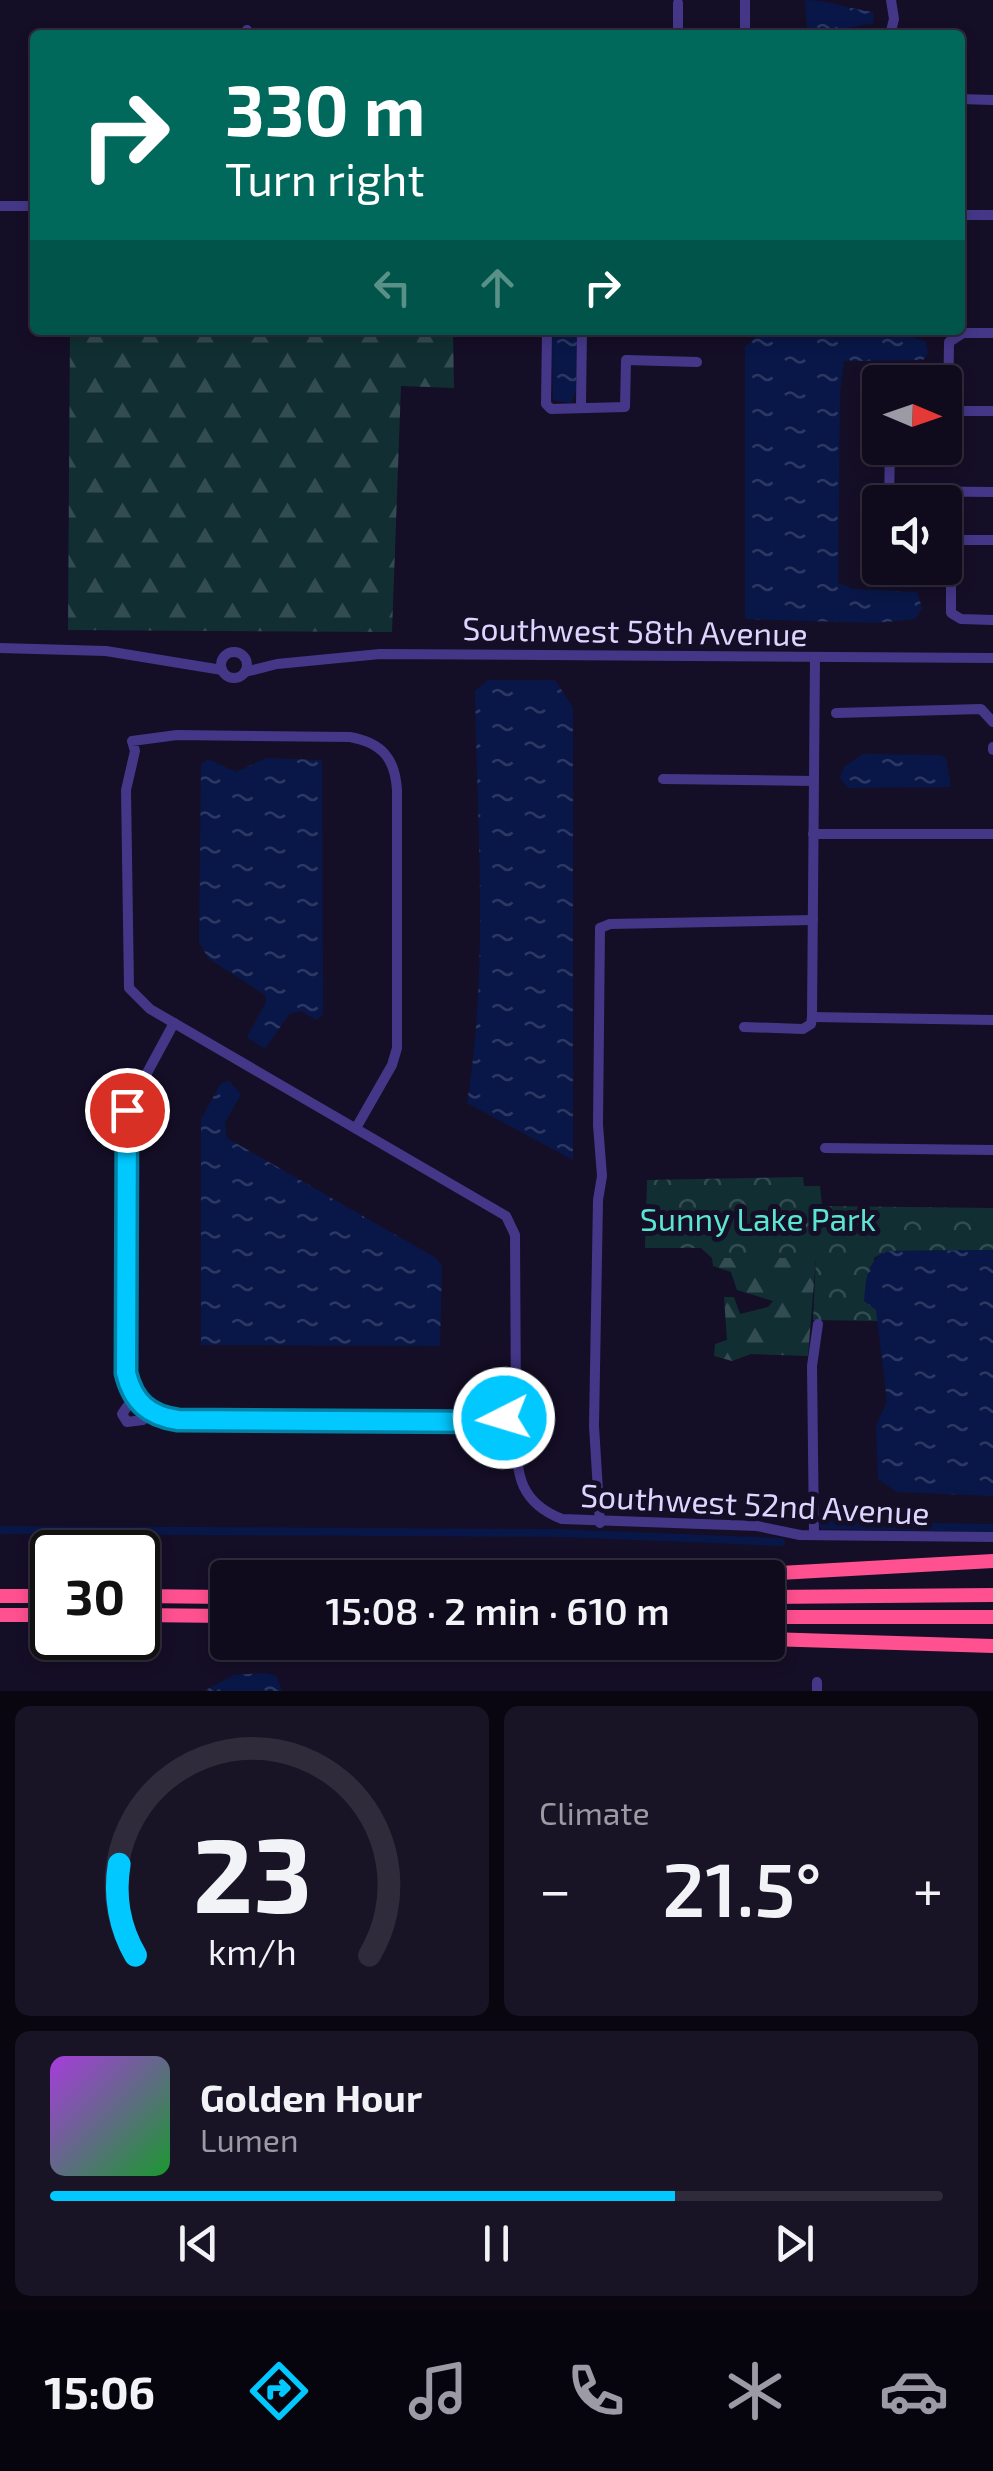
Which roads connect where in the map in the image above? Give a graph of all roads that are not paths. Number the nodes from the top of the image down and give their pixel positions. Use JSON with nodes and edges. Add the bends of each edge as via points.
{"nodes":[{"id":1,"x":745,"y":0,"type":"edge"},
{"id":2,"x":890,"y":0,"type":"edge"},
{"id":3,"x":678,"y":4,"type":"dead end"},
{"id":4,"x":678,"y":30,"type":"edge"},
{"id":5,"x":745,"y":30,"type":"edge"},
{"id":6,"x":891,"y":30,"type":"edge"},
{"id":7,"x":965,"y":99,"type":"edge"},
{"id":8,"x":993,"y":100,"type":"edge"},
{"id":9,"x":0,"y":206,"type":"edge"},
{"id":10,"x":30,"y":206,"type":"edge"},
{"id":11,"x":965,"y":215,"type":"edge"},
{"id":12,"x":993,"y":215,"type":"edge"},
{"id":13,"x":965,"y":332,"type":"edge"},
{"id":14,"x":993,"y":333,"type":"edge"},
{"id":15,"x":547,"y":335,"type":"edge"},
{"id":16,"x":582,"y":335,"type":"edge"},
{"id":17,"x":957,"y":335,"type":"edge"},
{"id":18,"x":697,"y":362,"type":"dead end"},
{"id":19,"x":948,"y":365,"type":"edge"},
{"id":20,"x":581,"y":406,"type":"junction"},
{"id":21,"x":962,"y":411,"type":"edge"},
{"id":22,"x":993,"y":411,"type":"edge"},
{"id":23,"x":993,"y":492,"type":"edge"},
{"id":24,"x":962,"y":493,"type":"edge"},
{"id":25,"x":962,"y":540,"type":"edge"},
{"id":26,"x":993,"y":540,"type":"edge"},
{"id":27,"x":949,"y":585,"type":"edge"},
{"id":28,"x":993,"y":620,"type":"edge"},
{"id":29,"x":0,"y":648,"type":"edge"},
{"id":30,"x":223,"y":656,"type":"junction"},
{"id":31,"x":244,"y":656,"type":"junction"},
{"id":32,"x":815,"y":657,"type":"junction"},
{"id":33,"x":993,"y":658,"type":"edge"},
{"id":34,"x":190,"y":663,"type":"junction"},
{"id":35,"x":276,"y":664,"type":"junction"},
{"id":36,"x":222,"y":670,"type":"junction"},
{"id":37,"x":245,"y":672,"type":"junction"},
{"id":38,"x":836,"y":713,"type":"dead end"},
{"id":39,"x":990,"y":718,"type":"edge"},
{"id":40,"x":664,"y":779,"type":"dead end"},
{"id":41,"x":813,"y":781,"type":"junction"},
{"id":42,"x":813,"y":834,"type":"junction"},
{"id":43,"x":993,"y":834,"type":"edge"},
{"id":44,"x":812,"y":920,"type":"junction"},
{"id":45,"x":812,"y":1017,"type":"junction"},
{"id":46,"x":993,"y":1020,"type":"edge"},
{"id":47,"x":174,"y":1023,"type":"junction"},
{"id":48,"x":744,"y":1027,"type":"dead end"},
{"id":49,"x":356,"y":1128,"type":"junction"},
{"id":50,"x":825,"y":1148,"type":"dead end"},
{"id":51,"x":993,"y":1150,"type":"edge"},
{"id":52,"x":818,"y":1324,"type":"dead end"},
{"id":53,"x":134,"y":1396,"type":"junction"},
{"id":54,"x":516,"y":1409,"type":"junction"},
{"id":55,"x":150,"y":1413,"type":"junction"},
{"id":56,"x":503,"y":1422,"type":"junction"},
{"id":57,"x":516,"y":1435,"type":"junction"},
{"id":58,"x":600,"y":1522,"type":"junction"},
{"id":59,"x":814,"y":1535,"type":"junction"},
{"id":60,"x":993,"y":1537,"type":"edge"},
{"id":61,"x":993,"y":1561,"type":"edge"},
{"id":62,"x":785,"y":1573,"type":"edge"},
{"id":63,"x":993,"y":1595,"type":"edge"},
{"id":64,"x":0,"y":1596,"type":"edge"},
{"id":65,"x":30,"y":1596,"type":"edge"},
{"id":66,"x":160,"y":1596,"type":"edge"},
{"id":67,"x":210,"y":1597,"type":"edge"},
{"id":68,"x":785,"y":1598,"type":"edge"},
{"id":69,"x":0,"y":1615,"type":"edge"},
{"id":70,"x":30,"y":1615,"type":"edge"},
{"id":71,"x":160,"y":1615,"type":"edge"},
{"id":72,"x":210,"y":1616,"type":"edge"},
{"id":73,"x":993,"y":1616,"type":"edge"},
{"id":74,"x":785,"y":1617,"type":"edge"},
{"id":75,"x":785,"y":1640,"type":"edge"},
{"id":76,"x":993,"y":1646,"type":"edge"}],
"edges":[{"from":1,"to":5,"type":"street"},
{"from":2,"to":6,"type":"street"},
{"from":3,"to":4,"type":"street"},
{"from":7,"to":8,"type":"street"},
{"from":9,"to":10,"type":"street"},
{"from":11,"to":12,"type":"street"},
{"from":13,"to":14,"type":"street"},
{"from":15,"to":20,"type":"street","via":[[546,404]]},
{"from":16,"to":20,"type":"street"},
{"from":17,"to":19,"type":"street"},
{"from":18,"to":20,"type":"street","via":[[626,360],[625,407]]},
{"from":21,"to":22,"type":"street"},
{"from":23,"to":24,"type":"street"},
{"from":25,"to":26,"type":"street"},
{"from":27,"to":28,"type":"street","via":[[954,617]]},
{"from":29,"to":34,"type":"street","via":[[106,651]]},
{"from":30,"to":31,"type":"street"},
{"from":30,"to":34,"type":"street"},
{"from":30,"to":36,"type":"street"},
{"from":31,"to":35,"type":"street","name":"Southwest 58th Avenue"},
{"from":31,"to":37,"type":"street"},
{"from":32,"to":33,"type":"street","name":"Southwest 58th Avenue"},
{"from":32,"to":35,"type":"street","name":"Southwest 58th Avenue","via":[[380,654]]},
{"from":32,"to":41,"type":"street"},
{"from":34,"to":36,"type":"street"},
{"from":35,"to":37,"type":"street","name":"Southwest 58th Avenue"},
{"from":36,"to":37,"type":"street","via":[[233,678]]},
{"from":38,"to":39,"type":"street","via":[[943,709]]},
{"from":40,"to":41,"type":"street"},
{"from":41,"to":42,"type":"street"},
{"from":42,"to":43,"type":"street"},
{"from":42,"to":44,"type":"street"},
{"from":44,"to":45,"type":"street"},
{"from":44,"to":58,"type":"street","via":[[600,928],[594,1426]]},
{"from":45,"to":46,"type":"street"},
{"from":45,"to":48,"type":"street","via":[[803,1029]]},
{"from":47,"to":49,"type":"street"},
{"from":47,"to":49,"type":"street","via":[[141,1003],[127,980],[132,740],[350,736],[376,744],[390,757],[396,778],[396,1048]]},
{"from":47,"to":53,"type":"street","via":[[127,1110],[126,1373]]},
{"from":49,"to":54,"type":"street","via":[[497,1209],[512,1226]]},
{"from":50,"to":51,"type":"street"},
{"from":52,"to":59,"type":"street","via":[[812,1366]]},
{"from":53,"to":55,"type":"street"},
{"from":53,"to":55,"type":"street","via":[[124,1406],[127,1422]]},
{"from":54,"to":56,"type":"street"},
{"from":54,"to":57,"type":"street","via":[[529,1422]]},
{"from":55,"to":56,"type":"street","via":[[178,1420]]},
{"from":56,"to":57,"type":"street"},
{"from":57,"to":58,"type":"street","name":"Southwest 52nd Avenue","via":[[518,1479],[533,1503],[562,1520]]},
{"from":58,"to":59,"type":"street","name":"Southwest 52nd Avenue","via":[[757,1526]]},
{"from":59,"to":60,"type":"street","name":"Southwest 52nd Avenue"},
{"from":61,"to":62,"type":"highway"},
{"from":63,"to":68,"type":"highway"},
{"from":64,"to":65,"type":"highway"},
{"from":66,"to":67,"type":"highway"},
{"from":69,"to":70,"type":"highway"},
{"from":71,"to":72,"type":"highway"},
{"from":73,"to":74,"type":"highway"},
{"from":75,"to":76,"type":"highway"}]}
